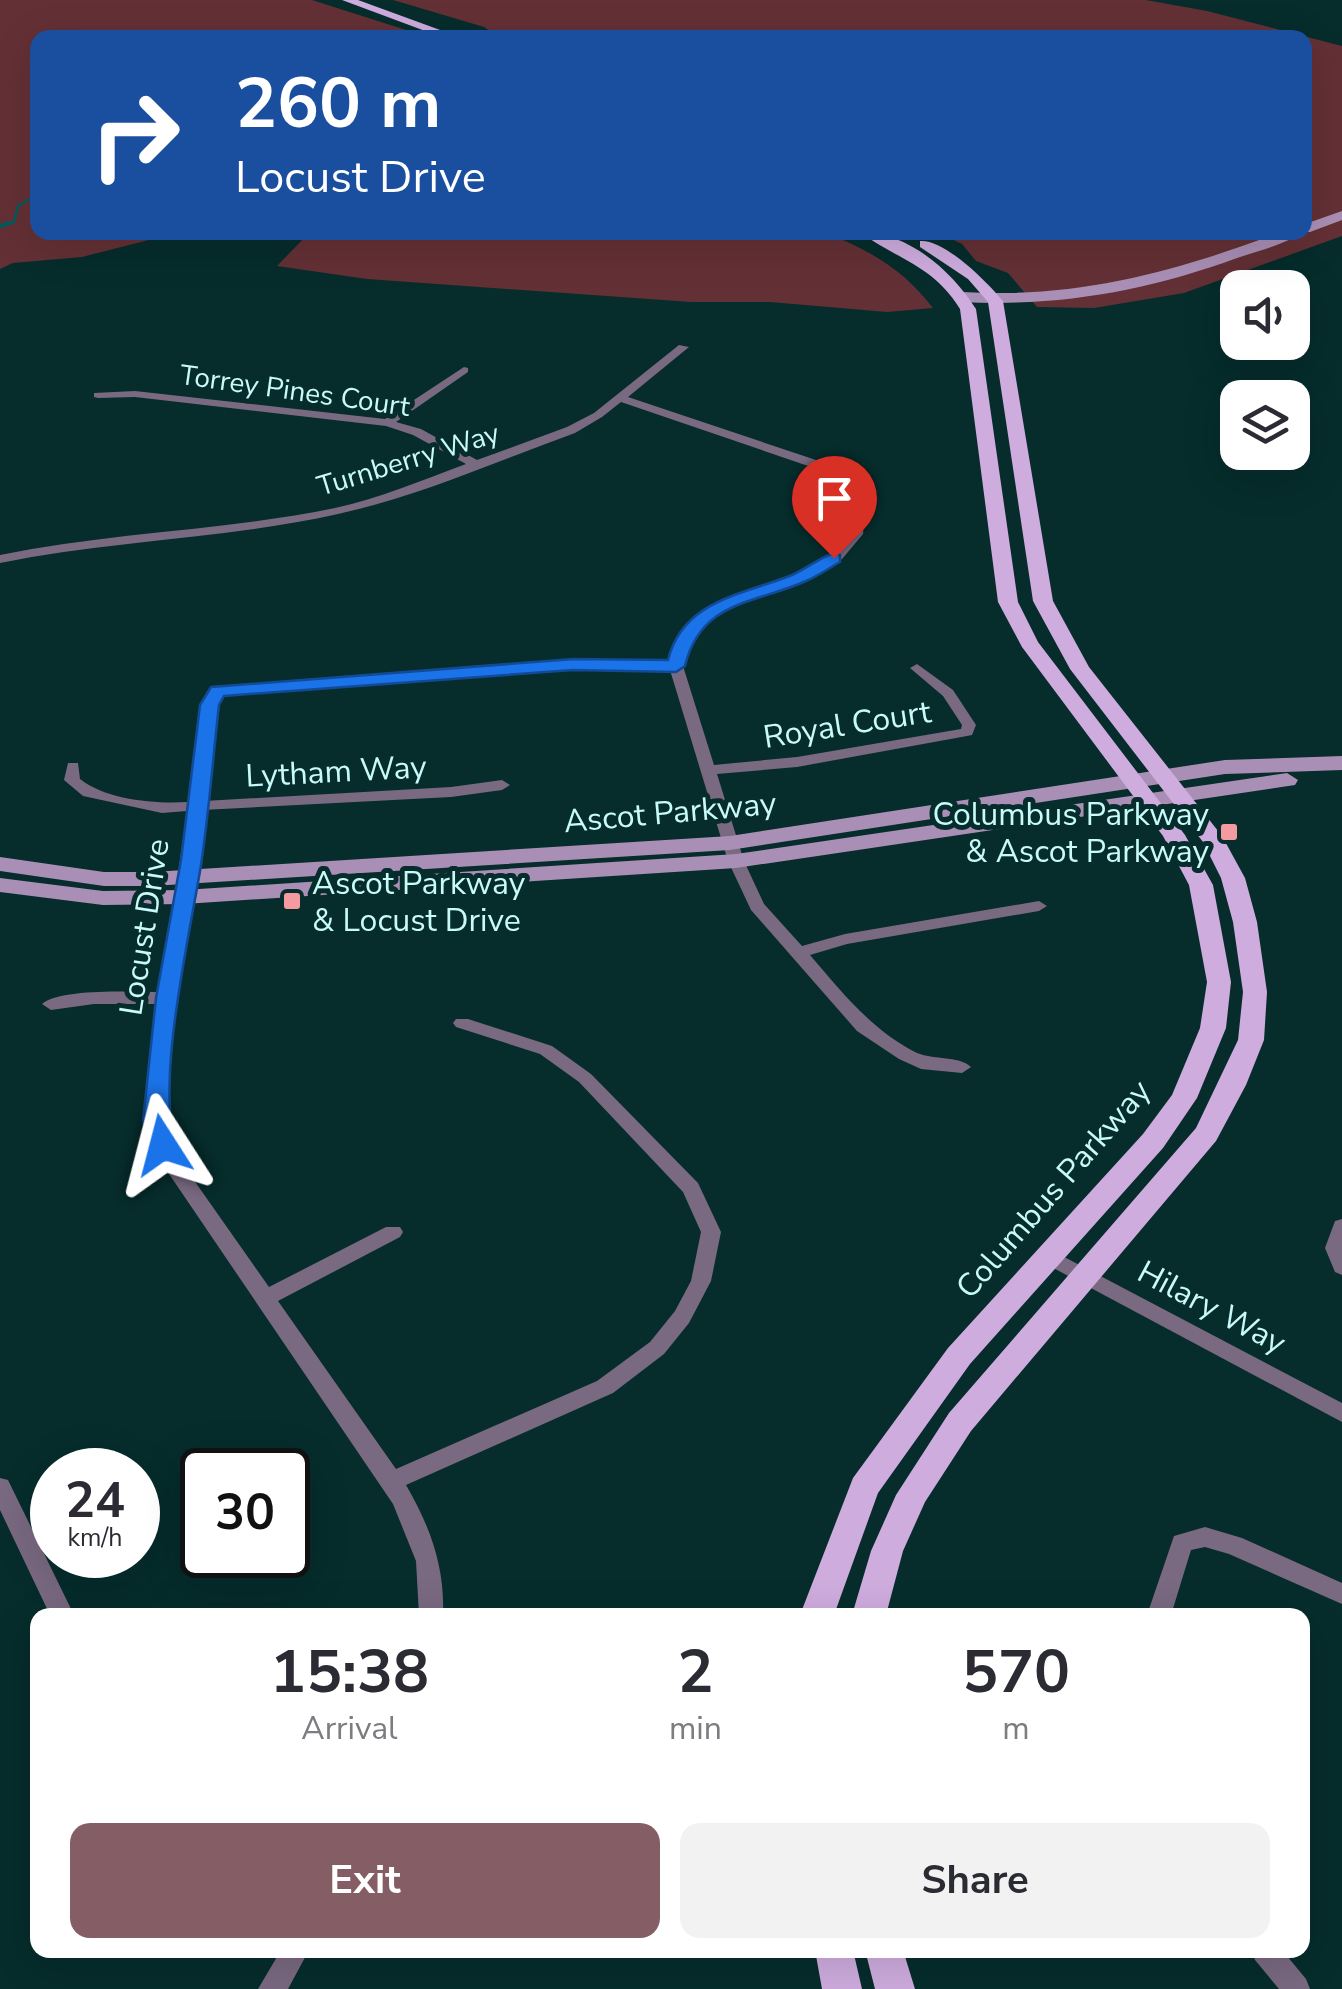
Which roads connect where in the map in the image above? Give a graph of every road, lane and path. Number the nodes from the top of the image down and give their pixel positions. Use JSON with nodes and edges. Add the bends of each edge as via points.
{"nodes":[{"id":1,"x":347,"y":0,"type":"edge"},
{"id":2,"x":373,"y":0,"type":"edge"},
{"id":3,"x":435,"y":30,"type":"edge"},
{"id":4,"x":464,"y":30,"type":"edge"},
{"id":5,"x":1342,"y":202,"type":"edge"},
{"id":6,"x":1312,"y":213,"type":"edge"},
{"id":7,"x":1342,"y":215,"type":"edge"},
{"id":8,"x":1312,"y":226,"type":"edge"},
{"id":9,"x":883,"y":240,"type":"edge"},
{"id":10,"x":917,"y":240,"type":"edge"},
{"id":11,"x":1236,"y":240,"type":"edge"},
{"id":12,"x":1273,"y":240,"type":"edge"},
{"id":13,"x":990,"y":294,"type":"junction"},
{"id":14,"x":962,"y":297,"type":"junction"},
{"id":15,"x":682,"y":347,"type":"dead end"},
{"id":16,"x":464,"y":370,"type":"dead end"},
{"id":17,"x":98,"y":395,"type":"dead end"},
{"id":18,"x":620,"y":398,"type":"junction"},
{"id":19,"x":387,"y":423,"type":"junction"},
{"id":20,"x":476,"y":465,"type":"junction"},
{"id":21,"x":0,"y":559,"type":"edge"},
{"id":22,"x":676,"y":666,"type":"junction"},
{"id":23,"x":917,"y":668,"type":"dead end"},
{"id":24,"x":1342,"y":763,"type":"edge"},
{"id":25,"x":73,"y":766,"type":"dead end"},
{"id":26,"x":710,"y":770,"type":"junction"},
{"id":27,"x":1342,"y":780,"type":"edge"},
{"id":28,"x":502,"y":785,"type":"dead end"},
{"id":29,"x":1156,"y":787,"type":"junction"},
{"id":30,"x":196,"y":807,"type":"junction"},
{"id":31,"x":733,"y":852,"type":"junction"},
{"id":32,"x":0,"y":864,"type":"edge"},
{"id":33,"x":0,"y":885,"type":"edge"},
{"id":34,"x":186,"y":888,"type":"junction"},
{"id":35,"x":1039,"y":906,"type":"dead end"},
{"id":36,"x":798,"y":952,"type":"junction"},
{"id":37,"x":168,"y":998,"type":"junction"},
{"id":38,"x":51,"y":1004,"type":"dead end"},
{"id":39,"x":462,"y":1023,"type":"dead end"},
{"id":40,"x":962,"y":1066,"type":"dead end"},
{"id":41,"x":1342,"y":1226,"type":"edge"},
{"id":42,"x":393,"y":1232,"type":"dead end"},
{"id":43,"x":1051,"y":1258,"type":"junction"},
{"id":44,"x":1342,"y":1266,"type":"edge"},
{"id":45,"x":1088,"y":1278,"type":"junction"},
{"id":46,"x":262,"y":1299,"type":"junction"},
{"id":47,"x":1342,"y":1412,"type":"edge"},
{"id":48,"x":392,"y":1482,"type":"junction"},
{"id":49,"x":0,"y":1486,"type":"edge"},
{"id":50,"x":1342,"y":1594,"type":"edge"},
{"id":51,"x":59,"y":1608,"type":"edge"},
{"id":52,"x":432,"y":1608,"type":"edge"},
{"id":53,"x":820,"y":1608,"type":"edge"},
{"id":54,"x":871,"y":1608,"type":"edge"},
{"id":55,"x":1161,"y":1608,"type":"edge"},
{"id":56,"x":291,"y":1958,"type":"edge"},
{"id":57,"x":836,"y":1958,"type":"edge"},
{"id":58,"x":886,"y":1958,"type":"edge"},
{"id":59,"x":1272,"y":1958,"type":"edge"},
{"id":60,"x":272,"y":1989,"type":"edge"},
{"id":61,"x":842,"y":1989,"type":"edge"},
{"id":62,"x":895,"y":1989,"type":"edge"},
{"id":63,"x":1296,"y":1989,"type":"edge"}],
"edges":[{"from":1,"to":3,"type":"main road"},
{"from":2,"to":4,"type":"main road"},
{"from":5,"to":6,"type":"main road"},
{"from":7,"to":8,"type":"main road"},
{"from":9,"to":14,"type":"main road","via":[[922,260]]},
{"from":10,"to":13,"type":"main road"},
{"from":11,"to":13,"type":"main road","via":[[1137,274]]},
{"from":12,"to":13,"type":"main road","via":[[1159,282],[1058,297]]},
{"from":13,"to":14,"type":"main road"},
{"from":13,"to":29,"type":"main road","name":"Columbus Parkway","via":[[1042,602]]},
{"from":14,"to":29,"type":"main road","name":"Columbus Parkway","via":[[973,324],[1008,602],[1030,643]]},
{"from":15,"to":18,"type":"street","name":"Turnberry Way"},
{"from":16,"to":19,"type":"street"},
{"from":17,"to":19,"type":"street","name":"Torrey Pines Court"},
{"from":18,"to":20,"type":"street","name":"Turnberry Way","via":[[572,430]]},
{"from":18,"to":22,"type":"street","via":[[824,467],[860,500],[859,532],[848,548],[798,578],[712,610],[682,641]]},
{"from":19,"to":20,"type":"street","name":"Torrey Pines Court"},
{"from":20,"to":21,"type":"street","name":"Turnberry Way","via":[[337,511]]},
{"from":22,"to":26,"type":"street"},
{"from":22,"to":30,"type":"street","name":"Locust Drive","via":[[573,664],[218,691],[210,705]]},
{"from":23,"to":26,"type":"street","name":"Royal Court","via":[[948,693],[967,732]]},
{"from":24,"to":29,"type":"main road","name":"Ascot Parkway","via":[[1264,763]]},
{"from":25,"to":30,"type":"street","name":"Lytham Way","via":[[72,780],[88,794],[162,808]]},
{"from":26,"to":31,"type":"street"},
{"from":27,"to":29,"type":"main road","name":"Ascot Parkway"},
{"from":28,"to":30,"type":"street","name":"Lytham Way"},
{"from":29,"to":31,"type":"main road","name":"Ascot Parkway"},
{"from":29,"to":43,"type":"main road","name":"Columbus Parkway","via":[[1201,885],[1220,982],[1212,1028],[1184,1098]]},
{"from":29,"to":45,"type":"main road","name":"Columbus Parkway","via":[[1214,841],[1232,878],[1255,992],[1251,1040],[1206,1134]]},
{"from":30,"to":34,"type":"street","name":"Locust Drive"},
{"from":31,"to":34,"type":"main road","name":"Ascot Parkway"},
{"from":31,"to":36,"type":"street","via":[[756,906]]},
{"from":32,"to":34,"type":"main road","name":"Ascot Parkway"},
{"from":33,"to":34,"type":"main road","name":"Ascot Parkway","via":[[103,898]]},
{"from":34,"to":37,"type":"street","name":"Locust Drive"},
{"from":35,"to":36,"type":"street"},
{"from":36,"to":40,"type":"street","via":[[884,1043],[927,1064]]},
{"from":37,"to":38,"type":"street"},
{"from":37,"to":46,"type":"street","name":"Locust Drive","via":[[155,1120],[175,1168]]},
{"from":39,"to":48,"type":"street","via":[[546,1050],[585,1078],[691,1188],[711,1232],[701,1280],[657,1348],[605,1387]]},
{"from":41,"to":44,"type":"street","via":[[1335,1248]]},
{"from":42,"to":46,"type":"street"},
{"from":43,"to":45,"type":"street","name":"Hilary Way"},
{"from":43,"to":53,"type":"main road","name":"Columbus Parkway","via":[[959,1356],[864,1487]]},
{"from":45,"to":47,"type":"street","name":"Hilary Way"},
{"from":45,"to":54,"type":"main road","name":"Columbus Parkway","via":[[960,1422],[912,1495]]},
{"from":46,"to":48,"type":"street","name":"Locust Drive"},
{"from":48,"to":52,"type":"street","name":"Locust Drive","via":[[430,1561]]},
{"from":49,"to":51,"type":"street"},
{"from":50,"to":55,"type":"street","via":[[1205,1537],[1182,1543]]},
{"from":56,"to":60,"type":"street"},
{"from":57,"to":61,"type":"main road"},
{"from":58,"to":62,"type":"main road"},
{"from":59,"to":63,"type":"street"}]}
